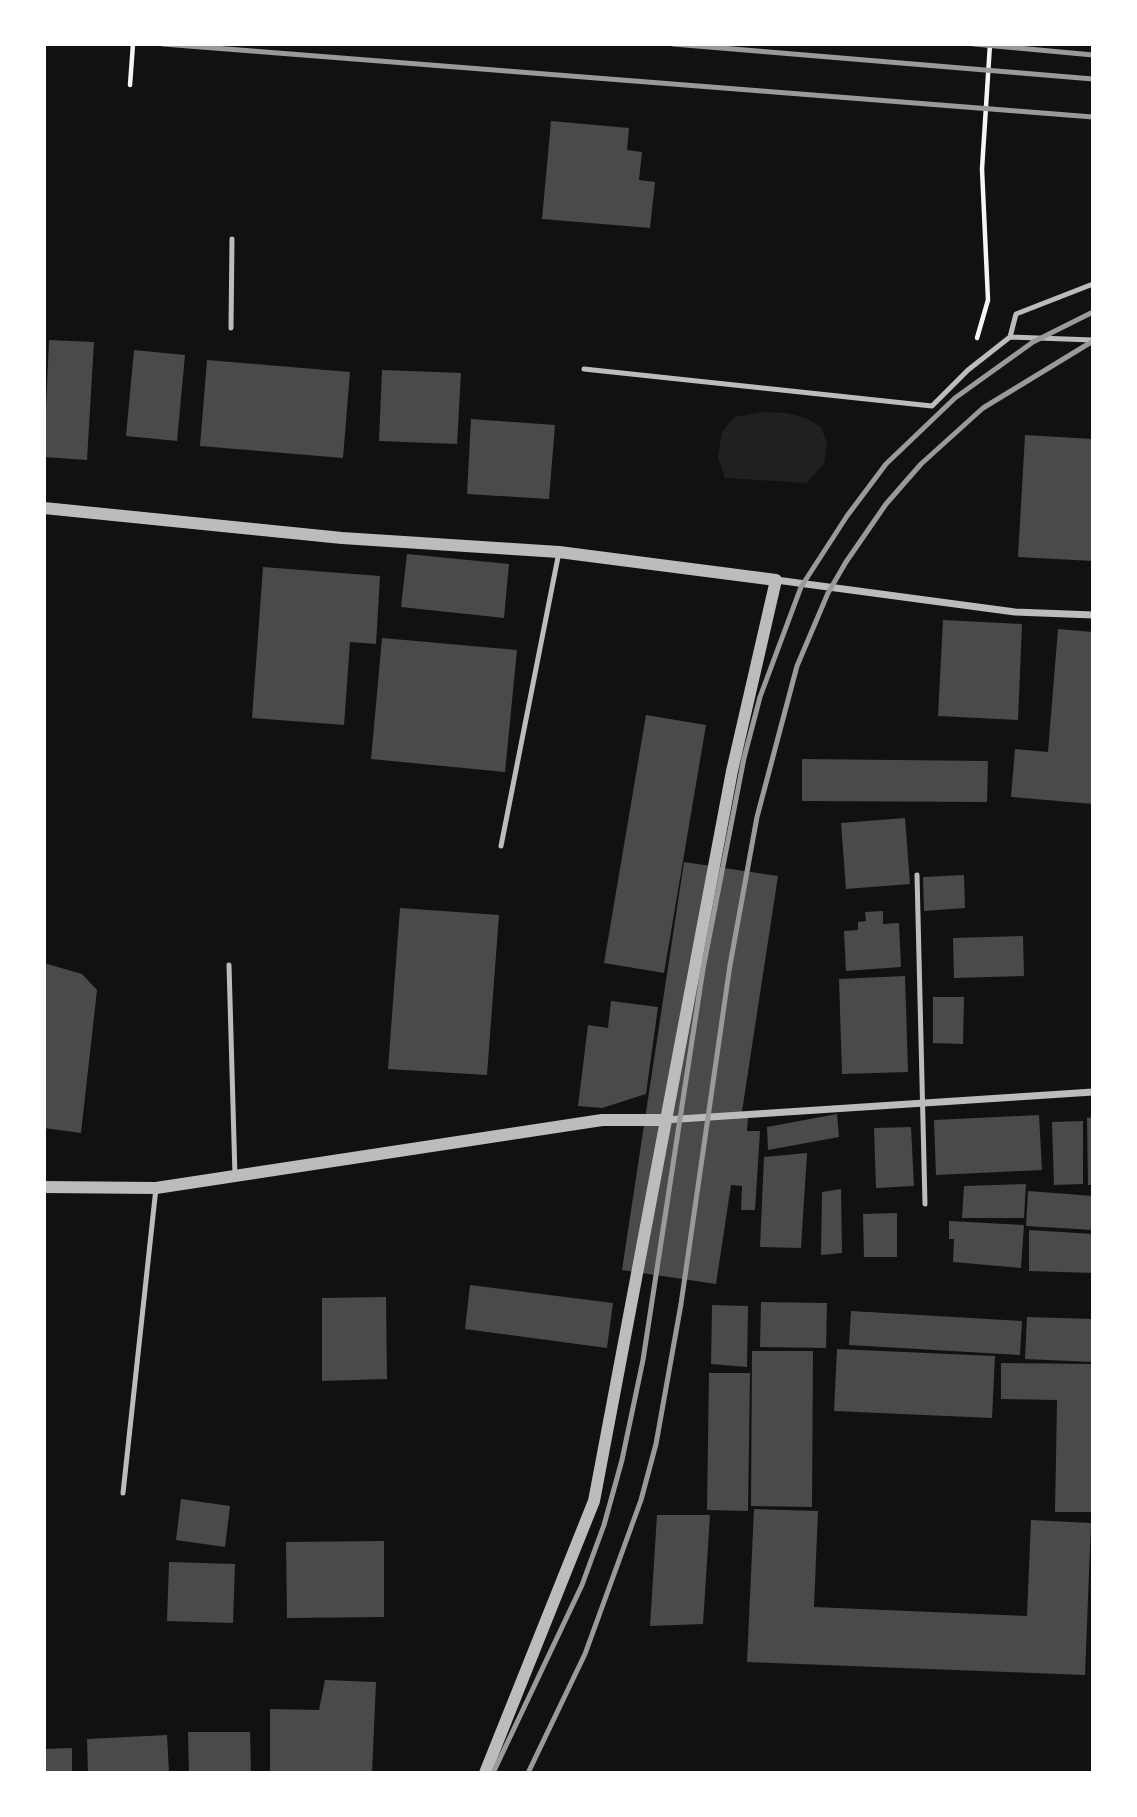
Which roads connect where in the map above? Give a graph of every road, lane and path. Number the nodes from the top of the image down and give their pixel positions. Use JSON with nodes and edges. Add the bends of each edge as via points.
{"nodes":[{"id":1,"x":133,"y":44,"type":"edge"},
{"id":2,"x":990,"y":44,"type":"edge"},
{"id":3,"x":130,"y":85,"type":"dead end"},
{"id":4,"x":232,"y":239,"type":"dead end"},
{"id":5,"x":1093,"y":284,"type":"edge"},
{"id":6,"x":231,"y":328,"type":"dead end"},
{"id":7,"x":1010,"y":337,"type":"junction"},
{"id":8,"x":1093,"y":340,"type":"edge"},
{"id":9,"x":584,"y":369,"type":"dead end"},
{"id":10,"x":968,"y":370,"type":"junction"},
{"id":11,"x":44,"y":508,"type":"edge"},
{"id":12,"x":559,"y":552,"type":"junction"},
{"id":13,"x":776,"y":580,"type":"junction"},
{"id":14,"x":1093,"y":615,"type":"edge"},
{"id":15,"x":501,"y":846,"type":"dead end"},
{"id":16,"x":917,"y":875,"type":"dead end"},
{"id":17,"x":229,"y":965,"type":"dead end"},
{"id":18,"x":1093,"y":1093,"type":"edge"},
{"id":19,"x":923,"y":1105,"type":"junction"},
{"id":20,"x":664,"y":1120,"type":"junction"},
{"id":21,"x":235,"y":1176,"type":"junction"},
{"id":22,"x":44,"y":1187,"type":"edge"},
{"id":23,"x":156,"y":1188,"type":"junction"},
{"id":24,"x":925,"y":1204,"type":"dead end"},
{"id":25,"x":123,"y":1493,"type":"dead end"},
{"id":26,"x":485,"y":1773,"type":"edge"}],
"edges":[{"from":1,"to":3,"type":"path"},
{"from":2,"to":10,"type":"path","via":[[982,169],[988,300]]},
{"from":4,"to":6,"type":"lane"},
{"from":5,"to":7,"type":"lane","via":[[1016,314]]},
{"from":7,"to":8,"type":"lane"},
{"from":7,"to":10,"type":"lane"},
{"from":9,"to":10,"type":"lane","via":[[932,406]]},
{"from":11,"to":12,"type":"street","via":[[342,538]]},
{"from":12,"to":13,"type":"street"},
{"from":12,"to":15,"type":"lane"},
{"from":13,"to":14,"type":"street","via":[[1015,612]]},
{"from":13,"to":20,"type":"street","via":[[732,771]]},
{"from":16,"to":19,"type":"lane"},
{"from":17,"to":21,"type":"lane"},
{"from":18,"to":19,"type":"street"},
{"from":19,"to":20,"type":"street"},
{"from":19,"to":24,"type":"lane"},
{"from":20,"to":21,"type":"street","via":[[602,1120]]},
{"from":20,"to":26,"type":"street","via":[[594,1501]]},
{"from":21,"to":23,"type":"street"},
{"from":22,"to":23,"type":"street"},
{"from":23,"to":25,"type":"lane"}]}
